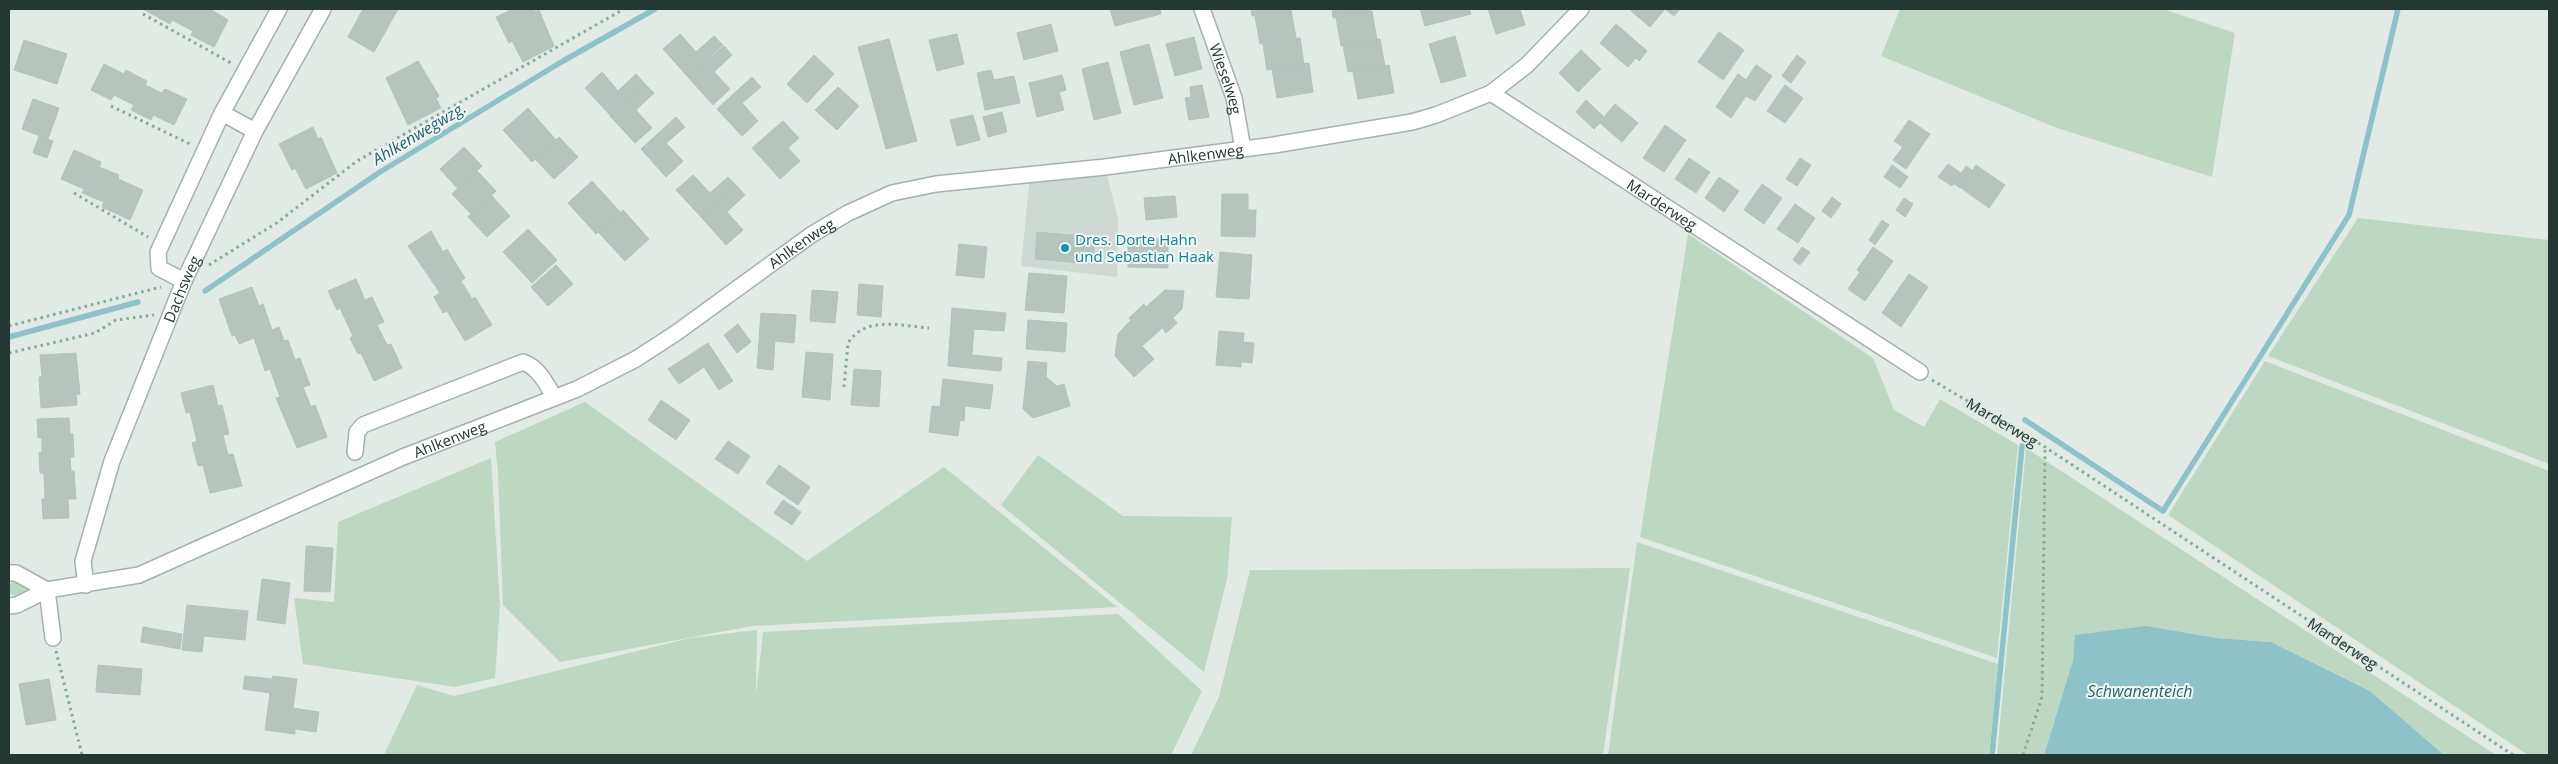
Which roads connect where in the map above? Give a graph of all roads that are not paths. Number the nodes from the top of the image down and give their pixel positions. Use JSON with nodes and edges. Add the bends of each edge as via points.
{"nodes":[{"id":1,"x":279,"y":9,"type":"edge"},
{"id":2,"x":323,"y":9,"type":"edge"},
{"id":3,"x":1202,"y":9,"type":"edge"},
{"id":4,"x":1581,"y":9,"type":"edge"},
{"id":5,"x":1491,"y":93,"type":"junction"},
{"id":6,"x":222,"y":113,"type":"junction"},
{"id":7,"x":255,"y":131,"type":"junction"},
{"id":8,"x":1242,"y":149,"type":"junction"},
{"id":9,"x":184,"y":281,"type":"junction"},
{"id":10,"x":1920,"y":372,"type":"road end"},
{"id":11,"x":554,"y":397,"type":"junction"},
{"id":12,"x":355,"y":452,"type":"dead end"},
{"id":13,"x":9,"y":573,"type":"edge"},
{"id":14,"x":86,"y":585,"type":"junction"},
{"id":15,"x":47,"y":590,"type":"junction"},
{"id":16,"x":9,"y":606,"type":"edge"},
{"id":17,"x":53,"y":638,"type":"road end"}],
"edges":[{"from":1,"to":6,"type":"street"},
{"from":2,"to":7,"type":"street","name":"Dachsweg"},
{"from":3,"to":8,"type":"street","name":"Wieselweg","via":[[1234,98]]},
{"from":4,"to":5,"type":"street","name":"Ahlkenweg","via":[[1528,65]]},
{"from":5,"to":8,"type":"street","name":"Ahlkenweg","via":[[1412,122]]},
{"from":5,"to":10,"type":"street","name":"Marderweg"},
{"from":6,"to":7,"type":"street"},
{"from":6,"to":9,"type":"street","via":[[158,252],[159,268]]},
{"from":7,"to":9,"type":"street","name":"Dachsweg"},
{"from":8,"to":11,"type":"street","name":"Ahlkenweg","via":[[936,184],[892,193],[811,235],[636,359]]},
{"from":9,"to":14,"type":"street","name":"Dachsweg","via":[[112,461],[83,561]]},
{"from":11,"to":12,"type":"street","via":[[540,374],[522,362],[363,425],[357,432]]},
{"from":11,"to":14,"type":"street","name":"Ahlkenweg","via":[[403,457],[139,575]]},
{"from":13,"to":15,"type":"street","via":[[16,573]]},
{"from":14,"to":15,"type":"street","name":"Ahlkenweg"},
{"from":15,"to":16,"type":"street","name":"Ahlkenweg"},
{"from":15,"to":17,"type":"street"}]}
